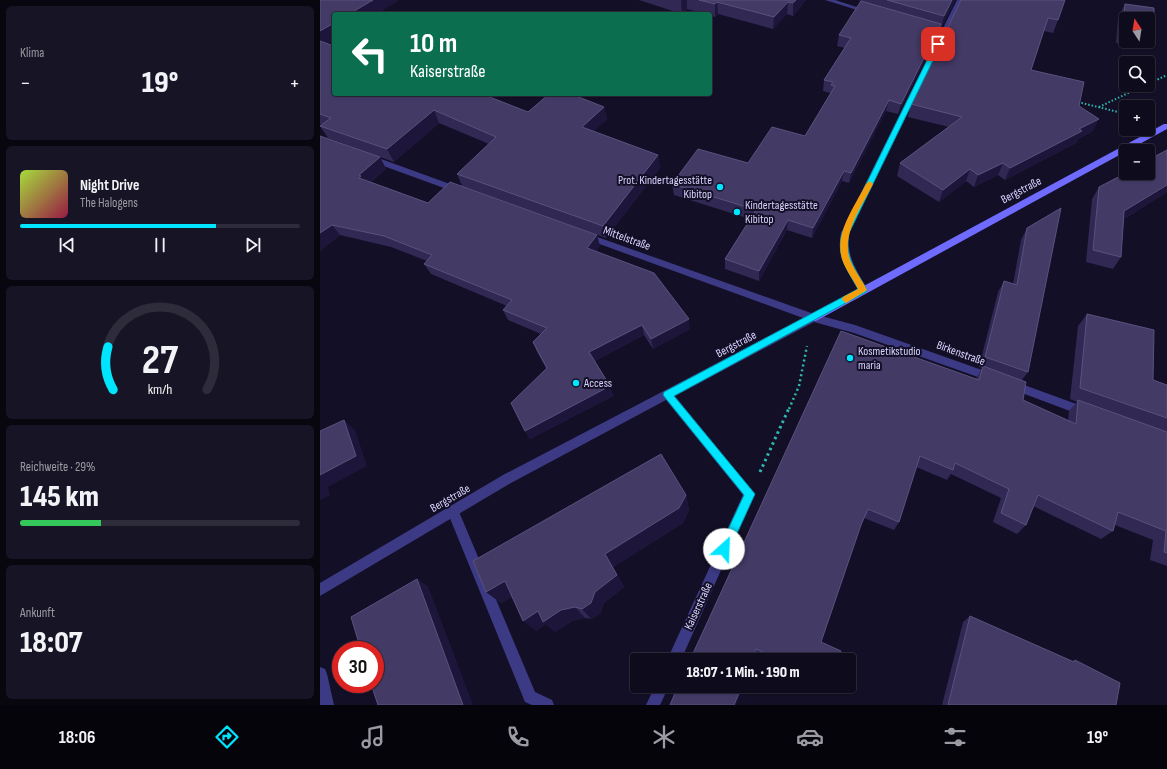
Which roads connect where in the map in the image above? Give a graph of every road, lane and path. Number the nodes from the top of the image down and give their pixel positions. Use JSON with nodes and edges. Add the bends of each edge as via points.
{"nodes":[{"id":1,"x":828,"y":0,"type":"edge"},
{"id":2,"x":960,"y":0,"type":"edge"},
{"id":3,"x":879,"y":14,"type":"edge"},
{"id":4,"x":1167,"y":75,"type":"edge"},
{"id":5,"x":1155,"y":80,"type":"edge"},
{"id":6,"x":1130,"y":92,"type":"edge"},
{"id":7,"x":1075,"y":102,"type":"edge"},
{"id":8,"x":1098,"y":107,"type":"junction"},
{"id":9,"x":1119,"y":112,"type":"edge"},
{"id":10,"x":1167,"y":126,"type":"edge"},
{"id":11,"x":365,"y":156,"type":"edge"},
{"id":12,"x":470,"y":194,"type":"edge"},
{"id":13,"x":574,"y":231,"type":"edge"},
{"id":14,"x":863,"y":290,"type":"junction"},
{"id":15,"x":813,"y":318,"type":"junction"},
{"id":16,"x":668,"y":395,"type":"junction"},
{"id":17,"x":1093,"y":414,"type":"edge"},
{"id":18,"x":749,"y":494,"type":"junction"},
{"id":19,"x":453,"y":511,"type":"junction"},
{"id":20,"x":320,"y":590,"type":"edge"},
{"id":21,"x":677,"y":653,"type":"edge"},
{"id":22,"x":320,"y":674,"type":"edge"},
{"id":23,"x":659,"y":693,"type":"edge"},
{"id":24,"x":327,"y":705,"type":"edge"},
{"id":25,"x":547,"y":705,"type":"edge"},
{"id":26,"x":653,"y":705,"type":"edge"}],
"edges":[{"from":1,"to":3,"type":"street"},
{"from":2,"to":14,"type":"street","via":[[940,32],[846,233],[843,245],[846,260]]},
{"from":4,"to":5,"type":"path"},
{"from":6,"to":8,"type":"path"},
{"from":7,"to":8,"type":"path"},
{"from":8,"to":9,"type":"path"},
{"from":10,"to":14,"type":"street","name":"Bergstraße"},
{"from":11,"to":12,"type":"street"},
{"from":13,"to":15,"type":"street","name":"Mittelstraße"},
{"from":14,"to":15,"type":"street","name":"Bergstraße"},
{"from":15,"to":16,"type":"street","name":"Bergstraße"},
{"from":15,"to":17,"type":"street","name":"Birkenstraße","via":[[855,329]]},
{"from":15,"to":18,"type":"path","via":[[799,386]]},
{"from":16,"to":18,"type":"street"},
{"from":16,"to":19,"type":"street","name":"Bergstraße","via":[[507,479]]},
{"from":18,"to":21,"type":"street","name":"Kaiserstraße"},
{"from":19,"to":20,"type":"street","name":"Bergstraße"},
{"from":19,"to":25,"type":"street","via":[[530,697]]},
{"from":22,"to":24,"type":"street"},
{"from":23,"to":26,"type":"street"}]}
